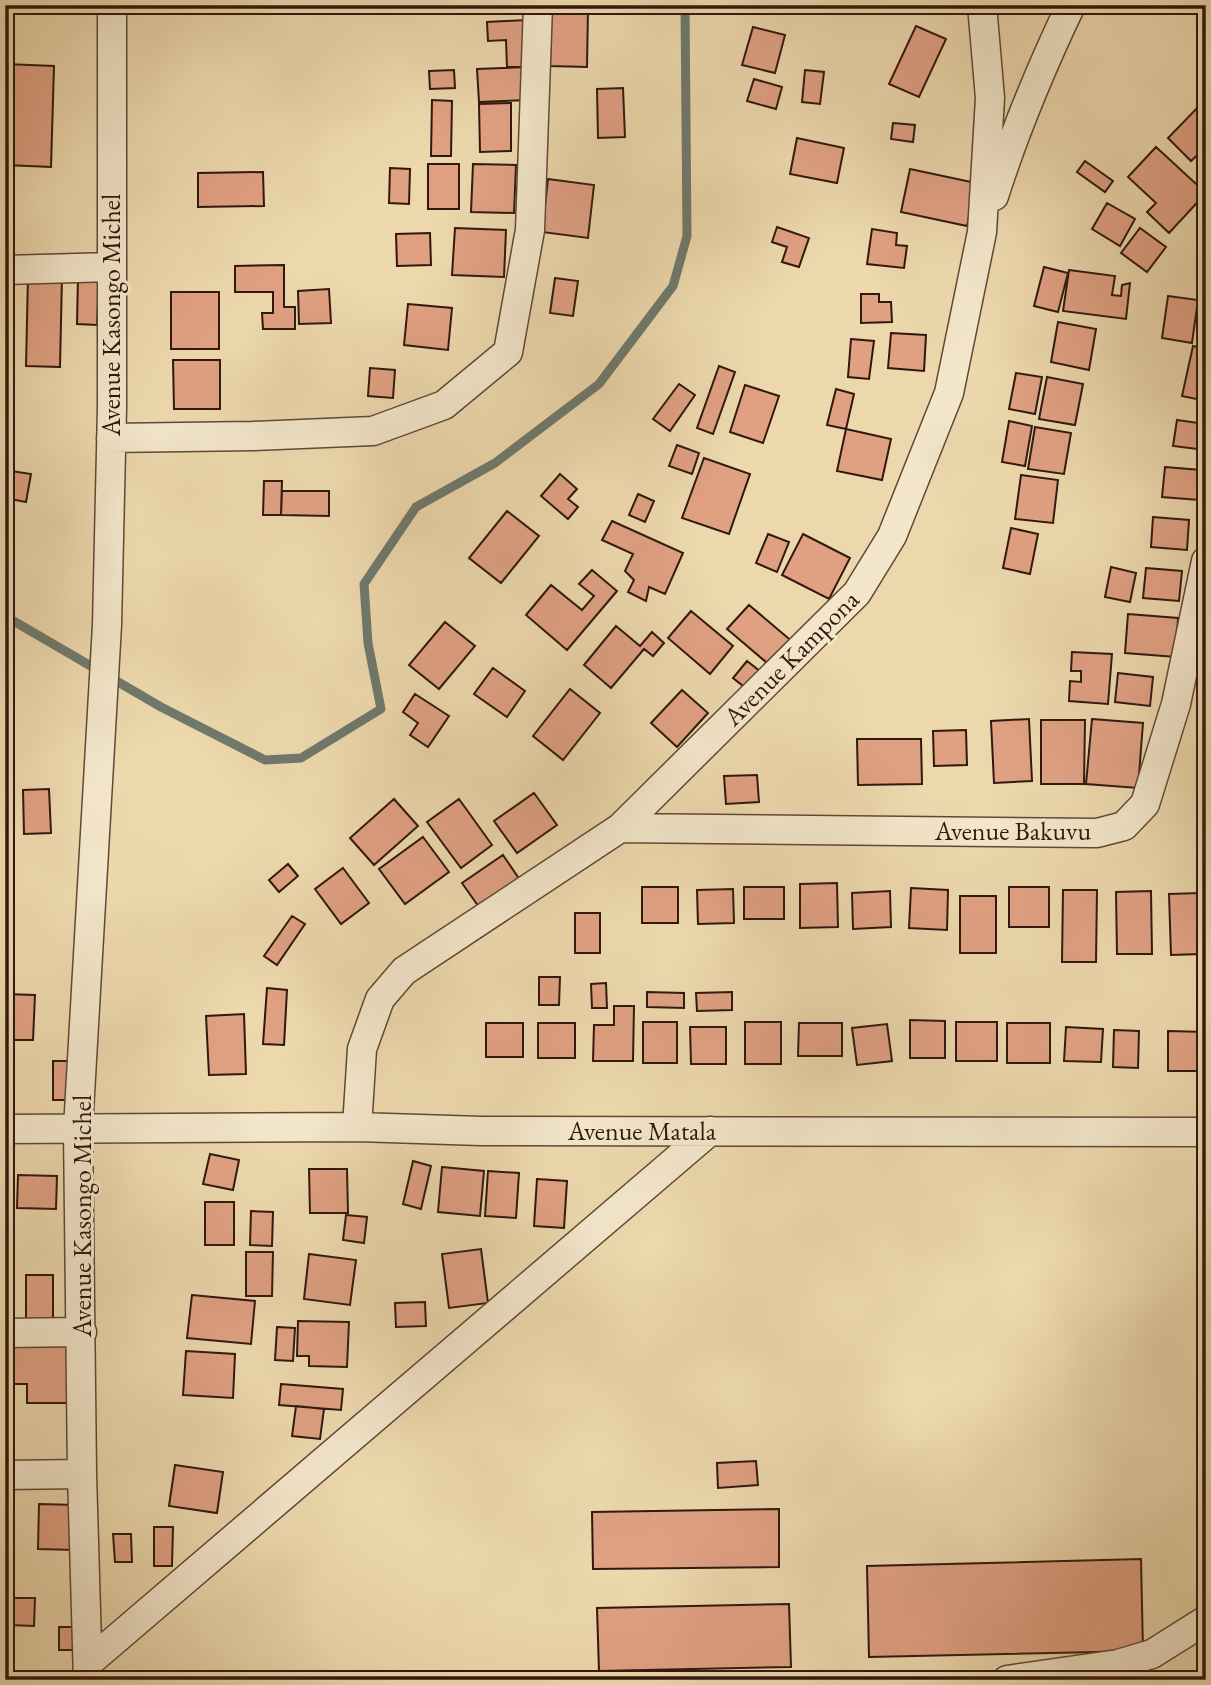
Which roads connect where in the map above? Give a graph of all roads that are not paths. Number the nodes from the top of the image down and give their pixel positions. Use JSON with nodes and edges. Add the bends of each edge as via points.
{"nodes":[{"id":1,"x":112,"y":5,"type":"edge"},
{"id":2,"x":538,"y":5,"type":"edge"},
{"id":3,"x":982,"y":5,"type":"edge"},
{"id":4,"x":1071,"y":5,"type":"edge"},
{"id":5,"x":982,"y":232,"type":"junction"},
{"id":6,"x":112,"y":267,"type":"junction"},
{"id":7,"x":5,"y":270,"type":"edge"},
{"id":8,"x":111,"y":438,"type":"junction"},
{"id":9,"x":1206,"y":561,"type":"edge"},
{"id":10,"x":620,"y":828,"type":"junction"},
{"id":11,"x":357,"y":1128,"type":"junction"},
{"id":12,"x":5,"y":1129,"type":"edge"},
{"id":13,"x":78,"y":1129,"type":"junction"},
{"id":14,"x":710,"y":1131,"type":"junction"},
{"id":15,"x":1206,"y":1132,"type":"edge"},
{"id":16,"x":82,"y":1332,"type":"junction"},
{"id":17,"x":5,"y":1333,"type":"edge"},
{"id":18,"x":82,"y":1474,"type":"junction"},
{"id":19,"x":5,"y":1475,"type":"edge"},
{"id":20,"x":1206,"y":1620,"type":"edge"},
{"id":21,"x":88,"y":1672,"type":"edge"},
{"id":22,"x":1007,"y":1680,"type":"edge"}],
"edges":[{"from":1,"to":6,"type":"street","name":"Avenue Kasongo Michel"},
{"from":2,"to":8,"type":"street","via":[[530,230],[508,352],[444,405],[373,431]]},
{"from":3,"to":5,"type":"street","name":"Avenue Kampona","via":[[990,98]]},
{"from":4,"to":5,"type":"street","via":[[1014,135]]},
{"from":5,"to":10,"type":"street","name":"Avenue Kampona","via":[[949,393],[892,536],[857,593]]},
{"from":6,"to":7,"type":"street"},
{"from":6,"to":8,"type":"street","name":"Avenue Kasongo Michel"},
{"from":8,"to":13,"type":"street","name":"Avenue Kasongo Michel","via":[[101,753]]},
{"from":9,"to":10,"type":"street","name":"Avenue Bakuvu","via":[[1176,704],[1149,792],[1145,804],[1124,826],[1097,834]]},
{"from":10,"to":11,"type":"street","name":"Avenue Kampona","via":[[404,971],[380,999],[362,1049]]},
{"from":11,"to":13,"type":"street","name":"Avenue Matala"},
{"from":11,"to":14,"type":"street","name":"Avenue Matala"},
{"from":12,"to":13,"type":"street","name":"Avenue Matala"},
{"from":13,"to":16,"type":"street","name":"Avenue Kasongo Michel"},
{"from":14,"to":15,"type":"street","name":"Avenue Matala"},
{"from":14,"to":21,"type":"street"},
{"from":16,"to":17,"type":"street"},
{"from":16,"to":18,"type":"street","name":"Avenue Kasongo Michel"},
{"from":18,"to":19,"type":"street"},
{"from":18,"to":21,"type":"street","name":"Avenue Kasongo Michel"},
{"from":20,"to":22,"type":"street","via":[[1152,1654],[1130,1661]]}]}
